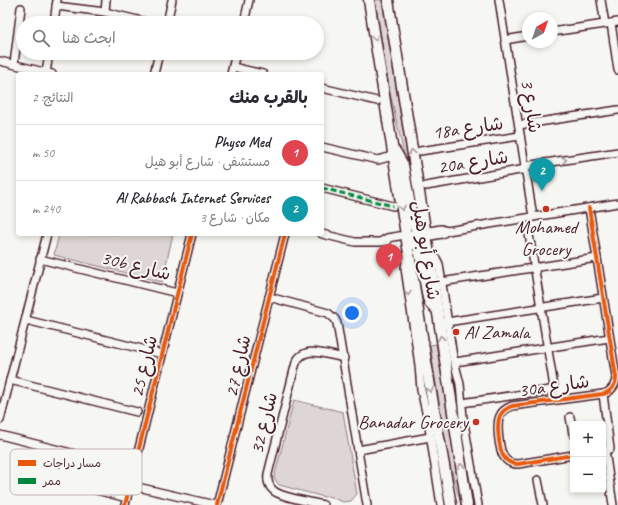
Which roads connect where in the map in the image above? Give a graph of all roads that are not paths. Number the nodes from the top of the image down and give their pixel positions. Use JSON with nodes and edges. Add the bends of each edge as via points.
{"nodes":[{"id":1,"x":106,"y":0,"type":"edge"},
{"id":2,"x":172,"y":0,"type":"edge"},
{"id":3,"x":249,"y":0,"type":"edge"},
{"id":4,"x":369,"y":0,"type":"edge"},
{"id":5,"x":388,"y":0,"type":"edge"},
{"id":6,"x":499,"y":0,"type":"edge"},
{"id":7,"x":601,"y":0,"type":"edge"},
{"id":8,"x":57,"y":3,"type":"edge"},
{"id":9,"x":21,"y":8,"type":"dead end"},
{"id":10,"x":105,"y":12,"type":"junction"},
{"id":11,"x":20,"y":16,"type":"edge"},
{"id":12,"x":55,"y":16,"type":"edge"},
{"id":13,"x":121,"y":16,"type":"edge"},
{"id":14,"x":169,"y":16,"type":"edge"},
{"id":15,"x":246,"y":16,"type":"edge"},
{"id":16,"x":611,"y":23,"type":"edge"},
{"id":17,"x":558,"y":31,"type":"edge"},
{"id":18,"x":522,"y":37,"type":"edge"},
{"id":19,"x":505,"y":40,"type":"junction"},
{"id":20,"x":16,"y":48,"type":"edge"},
{"id":21,"x":49,"y":60,"type":"edge"},
{"id":22,"x":157,"y":60,"type":"edge"},
{"id":23,"x":234,"y":60,"type":"edge"},
{"id":24,"x":0,"y":61,"type":"edge"},
{"id":25,"x":14,"y":64,"type":"junction"},
{"id":26,"x":232,"y":70,"type":"edge"},
{"id":27,"x":618,"y":70,"type":"edge"},
{"id":28,"x":45,"y":72,"type":"edge"},
{"id":29,"x":49,"y":72,"type":"edge"},
{"id":30,"x":154,"y":72,"type":"edge"},
{"id":31,"x":248,"y":72,"type":"edge"},
{"id":32,"x":324,"y":88,"type":"edge"},
{"id":33,"x":377,"y":101,"type":"dead end"},
{"id":34,"x":618,"y":110,"type":"edge"},
{"id":35,"x":519,"y":125,"type":"junction"},
{"id":36,"x":520,"y":136,"type":"junction"},
{"id":37,"x":324,"y":147,"type":"edge"},
{"id":38,"x":393,"y":150,"type":"junction"},
{"id":39,"x":420,"y":151,"type":"dead end"},
{"id":40,"x":618,"y":152,"type":"edge"},
{"id":41,"x":525,"y":167,"type":"junction"},
{"id":42,"x":426,"y":186,"type":"dead end"},
{"id":43,"x":324,"y":189,"type":"edge"},
{"id":44,"x":618,"y":203,"type":"edge"},
{"id":45,"x":393,"y":206,"type":"dead end"},
{"id":46,"x":589,"y":208,"type":"junction"},
{"id":47,"x":533,"y":217,"type":"junction"},
{"id":48,"x":528,"y":228,"type":"dead end"},
{"id":49,"x":324,"y":234,"type":"edge"},
{"id":50,"x":423,"y":234,"type":"junction"},
{"id":51,"x":46,"y":236,"type":"edge"},
{"id":52,"x":191,"y":236,"type":"edge"},
{"id":53,"x":284,"y":236,"type":"edge"},
{"id":54,"x":409,"y":241,"type":"junction"},
{"id":55,"x":429,"y":254,"type":"junction"},
{"id":56,"x":410,"y":257,"type":"junction"},
{"id":57,"x":597,"y":258,"type":"junction"},
{"id":58,"x":40,"y":259,"type":"junction"},
{"id":59,"x":534,"y":267,"type":"junction"},
{"id":60,"x":441,"y":282,"type":"junction"},
{"id":61,"x":177,"y":293,"type":"junction"},
{"id":62,"x":269,"y":297,"type":"junction"},
{"id":63,"x":603,"y":298,"type":"junction"},
{"id":64,"x":541,"y":308,"type":"junction"},
{"id":65,"x":437,"y":310,"type":"junction"},
{"id":66,"x":26,"y":320,"type":"junction"},
{"id":67,"x":447,"y":322,"type":"junction"},
{"id":68,"x":609,"y":338,"type":"junction"},
{"id":69,"x":547,"y":348,"type":"junction"},
{"id":70,"x":162,"y":354,"type":"junction"},
{"id":71,"x":344,"y":358,"type":"junction"},
{"id":72,"x":455,"y":362,"type":"junction"},
{"id":73,"x":10,"y":380,"type":"junction"},
{"id":74,"x":606,"y":392,"type":"junction"},
{"id":75,"x":462,"y":403,"type":"junction"},
{"id":76,"x":136,"y":412,"type":"dead end"},
{"id":77,"x":570,"y":417,"type":"dead end"},
{"id":78,"x":0,"y":420,"type":"edge"},
{"id":79,"x":571,"y":421,"type":"edge"},
{"id":80,"x":0,"y":435,"type":"edge"},
{"id":81,"x":430,"y":438,"type":"junction"},
{"id":82,"x":55,"y":449,"type":"edge"},
{"id":83,"x":139,"y":449,"type":"edge"},
{"id":84,"x":609,"y":449,"type":"edge"},
{"id":85,"x":358,"y":450,"type":"junction"},
{"id":86,"x":570,"y":455,"type":"edge"},
{"id":87,"x":538,"y":480,"type":"dead end"},
{"id":88,"x":443,"y":487,"type":"junction"},
{"id":89,"x":142,"y":488,"type":"edge"},
{"id":90,"x":107,"y":495,"type":"edge"},
{"id":91,"x":126,"y":501,"type":"edge"},
{"id":92,"x":216,"y":505,"type":"edge"},
{"id":93,"x":323,"y":505,"type":"edge"},
{"id":94,"x":367,"y":505,"type":"edge"},
{"id":95,"x":441,"y":505,"type":"edge"},
{"id":96,"x":451,"y":505,"type":"edge"},
{"id":97,"x":467,"y":505,"type":"edge"},
{"id":98,"x":478,"y":505,"type":"edge"},
{"id":99,"x":543,"y":505,"type":"edge"},
{"id":100,"x":613,"y":505,"type":"edge"}],
"edges":[{"from":1,"to":10,"type":"street"},
{"from":2,"to":14,"type":"street"},
{"from":3,"to":15,"type":"street"},
{"from":4,"to":38,"type":"main road","name":"شارع أبو هيل","one_way":true},
{"from":50,"to":5,"type":"main road","name":"شارع أبو هيل","one_way":true},
{"from":6,"to":19,"type":"street","name":"شارع 3"},
{"from":7,"to":16,"type":"street"},
{"from":8,"to":10,"type":"street"},
{"from":8,"to":12,"type":"street"},
{"from":9,"to":11,"type":"street"},
{"from":10,"to":13,"type":"street"},
{"from":16,"to":17,"type":"street"},
{"from":16,"to":27,"type":"street"},
{"from":18,"to":19,"type":"street"},
{"from":19,"to":35,"type":"street","name":"شارع 3"},
{"from":20,"to":25,"type":"street"},
{"from":21,"to":29,"type":"street"},
{"from":22,"to":30,"type":"street"},
{"from":23,"to":26,"type":"street"},
{"from":24,"to":25,"type":"street"},
{"from":25,"to":28,"type":"street"},
{"from":26,"to":31,"type":"street"},
{"from":32,"to":33,"type":"street"},
{"from":34,"to":35,"type":"street","name":"18a شارع"},
{"from":35,"to":36,"type":"street","name":"شارع 3"},
{"from":36,"to":39,"type":"street","name":"18a شارع"},
{"from":36,"to":41,"type":"street","name":"شارع 3"},
{"from":37,"to":38,"type":"street","via":[[378,160],[389,157]]},
{"from":38,"to":50,"type":"main road","via":[[403,165],[413,222]]},
{"from":38,"to":54,"type":"main road","name":"شارع أبو هيل","one_way":true},
{"from":41,"to":40,"type":"street","name":"20a شارع","one_way":true},
{"from":41,"to":42,"type":"street","name":"20a شارع"},
{"from":41,"to":47,"type":"street","name":"شارع 3"},
{"from":43,"to":45,"type":"street"},
{"from":44,"to":46,"type":"street"},
{"from":46,"to":47,"type":"street"},
{"from":46,"to":57,"type":"street"},
{"from":47,"to":50,"type":"street","via":[[447,230],[442,234]]},
{"from":48,"to":59,"type":"street"},
{"from":49,"to":54,"type":"street","via":[[355,242],[382,241],[387,238]]},
{"from":50,"to":54,"type":"street"},
{"from":50,"to":55,"type":"main road","name":"شارع أبو هيل"},
{"from":51,"to":58,"type":"street"},
{"from":52,"to":61,"type":"street","name":"شارع 25"},
{"from":53,"to":62,"type":"street","name":"شارع 27"},
{"from":54,"to":56,"type":"main road","name":"شارع أبو هيل"},
{"from":54,"to":65,"type":"main road","via":[[420,253],[428,298]]},
{"from":55,"to":60,"type":"street","via":[[438,260]]},
{"from":55,"to":65,"type":"main road","name":"شارع أبو هيل"},
{"from":56,"to":81,"type":"street","one_way":true,"via":[[404,268]]},
{"from":56,"to":88,"type":"main road","name":"شارع أبو هيل","one_way":true},
{"from":57,"to":59,"type":"street"},
{"from":57,"to":63,"type":"street"},
{"from":58,"to":61,"type":"street","name":"30b شارع"},
{"from":58,"to":66,"type":"street"},
{"from":59,"to":60,"type":"street"},
{"from":59,"to":64,"type":"street"},
{"from":60,"to":67,"type":"street"},
{"from":61,"to":70,"type":"street","name":"شارع 25"},
{"from":62,"to":71,"type":"street","via":[[332,315],[339,327]]},
{"from":62,"to":92,"type":"street","name":"شارع 27"},
{"from":63,"to":64,"type":"street"},
{"from":63,"to":68,"type":"street"},
{"from":64,"to":67,"type":"street"},
{"from":64,"to":69,"type":"street"},
{"from":97,"to":65,"type":"main road","name":"شارع أبو هيل","one_way":true},
{"from":66,"to":70,"type":"street"},
{"from":66,"to":73,"type":"street"},
{"from":67,"to":72,"type":"street"},
{"from":68,"to":69,"type":"street"},
{"from":68,"to":74,"type":"street","via":[[616,381],[613,388]]},
{"from":69,"to":72,"type":"street"},
{"from":69,"to":75,"type":"street","via":[[554,386],[552,390]]},
{"from":70,"to":83,"type":"street","name":"شارع 25"},
{"from":71,"to":85,"type":"street"},
{"from":71,"to":93,"type":"street","name":"شارع 32","via":[[306,352],[298,358],[268,474],[270,488],[278,493]]},
{"from":72,"to":75,"type":"street"},
{"from":73,"to":76,"type":"street"},
{"from":73,"to":78,"type":"street"},
{"from":74,"to":84,"type":"street"},
{"from":74,"to":86,"type":"street","name":"30a شارع","via":[[512,406],[500,416],[498,426],[502,454],[514,464]]},
{"from":75,"to":98,"type":"street"},
{"from":77,"to":79,"type":"street"},
{"from":80,"to":82,"type":"street"},
{"from":81,"to":85,"type":"street"},
{"from":81,"to":88,"type":"street"},
{"from":84,"to":100,"type":"street"},
{"from":85,"to":94,"type":"street"},
{"from":87,"to":99,"type":"street"},
{"from":88,"to":95,"type":"street"},
{"from":88,"to":96,"type":"main road","name":"شارع أبو هيل"},
{"from":89,"to":92,"type":"street"},
{"from":90,"to":91,"type":"street"}]}
